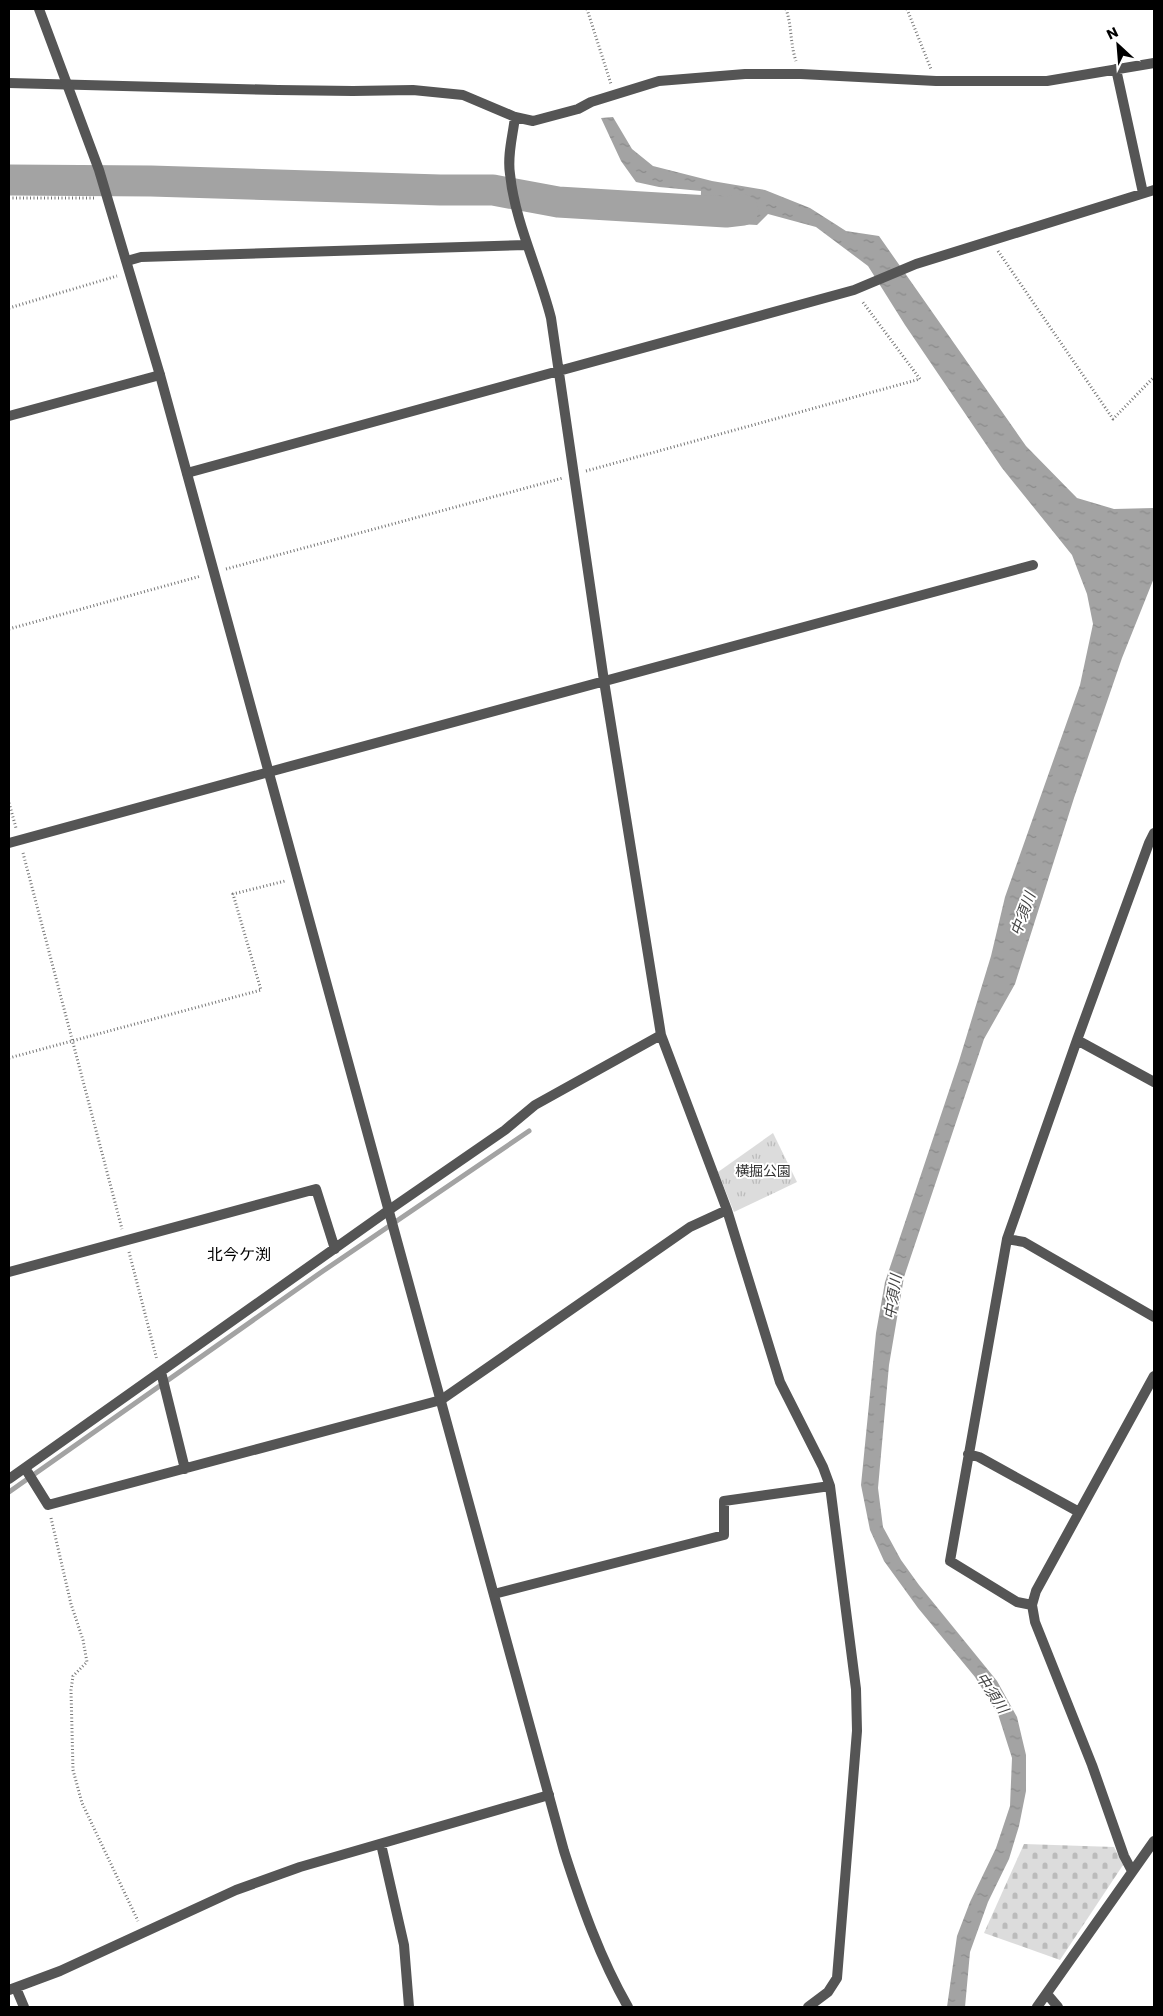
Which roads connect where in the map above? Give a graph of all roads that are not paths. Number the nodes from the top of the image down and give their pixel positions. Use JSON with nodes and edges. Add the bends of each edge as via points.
{"nodes":[{"id":1,"x":39,"y":9,"type":"edge"},
{"id":2,"x":1154,"y":63,"type":"edge"},
{"id":3,"x":1116,"y":69,"type":"junction"},
{"id":4,"x":9,"y":83,"type":"edge"},
{"id":5,"x":68,"y":85,"type":"junction"},
{"id":6,"x":516,"y":117,"type":"junction"},
{"id":7,"x":1154,"y":190,"type":"edge"},
{"id":8,"x":1143,"y":193,"type":"junction"},
{"id":9,"x":527,"y":244,"type":"junction"},
{"id":10,"x":127,"y":261,"type":"junction"},
{"id":11,"x":559,"y":371,"type":"junction"},
{"id":12,"x":160,"y":375,"type":"junction"},
{"id":13,"x":9,"y":416,"type":"edge"},
{"id":14,"x":187,"y":472,"type":"junction"},
{"id":15,"x":1033,"y":565,"type":"dead end"},
{"id":16,"x":604,"y":681,"type":"junction"},
{"id":17,"x":269,"y":772,"type":"junction"},
{"id":18,"x":1154,"y":833,"type":"edge"},
{"id":19,"x":9,"y":843,"type":"edge"},
{"id":20,"x":661,"y":1036,"type":"junction"},
{"id":21,"x":1077,"y":1040,"type":"junction"},
{"id":22,"x":1154,"y":1082,"type":"edge"},
{"id":23,"x":389,"y":1210,"type":"junction"},
{"id":24,"x":727,"y":1210,"type":"junction"},
{"id":25,"x":1007,"y":1238,"type":"junction"},
{"id":26,"x":335,"y":1249,"type":"junction"},
{"id":27,"x":9,"y":1272,"type":"edge"},
{"id":28,"x":1154,"y":1317,"type":"edge"},
{"id":29,"x":161,"y":1372,"type":"junction"},
{"id":30,"x":1154,"y":1376,"type":"edge"},
{"id":31,"x":441,"y":1400,"type":"junction"},
{"id":32,"x":968,"y":1454,"type":"junction"},
{"id":33,"x":25,"y":1468,"type":"junction"},
{"id":34,"x":185,"y":1469,"type":"junction"},
{"id":35,"x":9,"y":1479,"type":"edge"},
{"id":36,"x":830,"y":1486,"type":"junction"},
{"id":37,"x":1079,"y":1512,"type":"junction"},
{"id":38,"x":494,"y":1594,"type":"junction"},
{"id":39,"x":1032,"y":1605,"type":"junction"},
{"id":40,"x":549,"y":1795,"type":"junction"},
{"id":41,"x":1154,"y":1841,"type":"edge"},
{"id":42,"x":381,"y":1844,"type":"junction"},
{"id":43,"x":1132,"y":1871,"type":"junction"},
{"id":44,"x":12,"y":1989,"type":"edge"},
{"id":45,"x":1047,"y":1994,"type":"junction"},
{"id":46,"x":24,"y":2007,"type":"edge"},
{"id":47,"x":410,"y":2007,"type":"edge"},
{"id":48,"x":628,"y":2007,"type":"edge"},
{"id":49,"x":808,"y":2007,"type":"edge"},
{"id":50,"x":1036,"y":2007,"type":"edge"},
{"id":51,"x":1058,"y":2007,"type":"edge"}],
"edges":[{"from":1,"to":5,"type":"street"},
{"from":2,"to":3,"type":"street"},
{"from":3,"to":6,"type":"street","via":[[1047,81],[936,81],[745,74],[659,81],[534,121]]},
{"from":3,"to":8,"type":"street"},
{"from":4,"to":5,"type":"street"},
{"from":5,"to":6,"type":"street","via":[[297,91],[413,90],[463,95]]},
{"from":5,"to":10,"type":"street"},
{"from":6,"to":9,"type":"street","via":[[509,173]]},
{"from":7,"to":8,"type":"street"},
{"from":8,"to":11,"type":"street","via":[[916,264],[858,289]]},
{"from":9,"to":10,"type":"street","via":[[141,257]]},
{"from":9,"to":11,"type":"street","via":[[546,301]]},
{"from":10,"to":12,"type":"street"},
{"from":11,"to":14,"type":"street"},
{"from":11,"to":16,"type":"street"},
{"from":12,"to":13,"type":"street"},
{"from":12,"to":14,"type":"street"},
{"from":14,"to":17,"type":"street"},
{"from":15,"to":16,"type":"street"},
{"from":16,"to":17,"type":"street"},
{"from":16,"to":20,"type":"street"},
{"from":17,"to":19,"type":"street"},
{"from":17,"to":23,"type":"street"},
{"from":18,"to":21,"type":"street"},
{"from":20,"to":23,"type":"street","via":[[535,1105],[505,1130]]},
{"from":20,"to":24,"type":"street"},
{"from":21,"to":22,"type":"street"},
{"from":21,"to":25,"type":"street"},
{"from":23,"to":26,"type":"street"},
{"from":23,"to":31,"type":"street"},
{"from":24,"to":31,"type":"street","via":[[690,1228]]},
{"from":24,"to":36,"type":"street","via":[[780,1382]]},
{"from":25,"to":28,"type":"street","via":[[1024,1242]]},
{"from":25,"to":32,"type":"street"},
{"from":26,"to":27,"type":"street","via":[[316,1189]]},
{"from":26,"to":29,"type":"street"},
{"from":29,"to":33,"type":"street"},
{"from":29,"to":34,"type":"street"},
{"from":30,"to":37,"type":"street"},
{"from":31,"to":34,"type":"street"},
{"from":31,"to":38,"type":"street"},
{"from":32,"to":37,"type":"street"},
{"from":32,"to":39,"type":"street","via":[[950,1561],[1017,1602]]},
{"from":33,"to":34,"type":"street","via":[[48,1505]]},
{"from":33,"to":35,"type":"street"},
{"from":36,"to":38,"type":"street","via":[[724,1501],[724,1535]]},
{"from":36,"to":49,"type":"street","via":[[856,1690],[857,1731],[837,1978],[828,1992]]},
{"from":37,"to":39,"type":"street","via":[[1036,1591]]},
{"from":38,"to":40,"type":"street"},
{"from":39,"to":43,"type":"street","via":[[1035,1622]]},
{"from":40,"to":42,"type":"street"},
{"from":40,"to":48,"type":"street","via":[[581,1904],[610,1975]]},
{"from":41,"to":43,"type":"street"},
{"from":42,"to":44,"type":"street","via":[[300,1867],[236,1890],[144,1934]]},
{"from":42,"to":47,"type":"street","via":[[404,1945]]},
{"from":43,"to":45,"type":"street"},
{"from":44,"to":46,"type":"street"},
{"from":45,"to":50,"type":"street"},
{"from":45,"to":51,"type":"street"}]}
